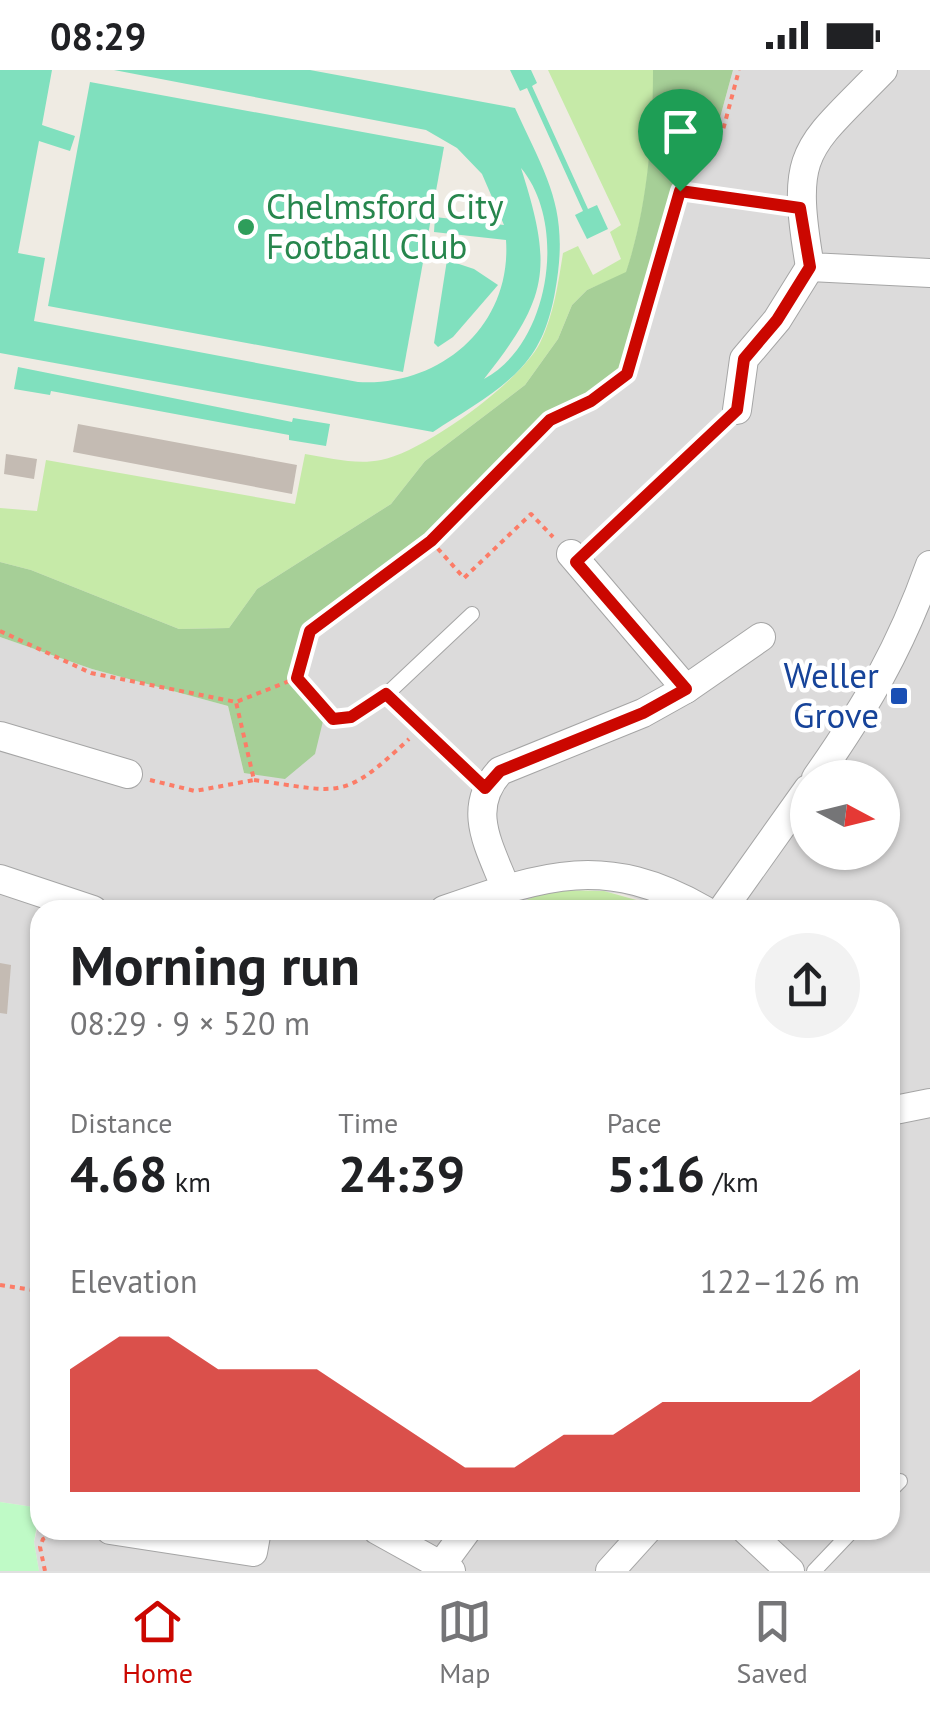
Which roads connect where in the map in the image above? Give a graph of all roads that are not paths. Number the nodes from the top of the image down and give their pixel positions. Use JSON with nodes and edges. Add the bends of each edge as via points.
{"nodes":[{"id":1,"x":883,"y":70,"type":"edge"},
{"id":2,"x":810,"y":267,"type":"junction"},
{"id":3,"x":930,"y":272,"type":"edge"},
{"id":4,"x":737,"y":410,"type":"road end"},
{"id":5,"x":574,"y":558,"type":"road end"},
{"id":6,"x":930,"y":565,"type":"edge"},
{"id":7,"x":472,"y":614,"type":"dead end"},
{"id":8,"x":761,"y":637,"type":"dead end"},
{"id":9,"x":686,"y":689,"type":"junction"},
{"id":10,"x":0,"y":736,"type":"edge"},
{"id":11,"x":828,"y":760,"type":"edge"},
{"id":12,"x":128,"y":774,"type":"road end"},
{"id":13,"x":485,"y":788,"type":"junction"},
{"id":14,"x":790,"y":814,"type":"edge"},
{"id":15,"x":0,"y":879,"type":"edge"},
{"id":16,"x":506,"y":888,"type":"junction"},
{"id":17,"x":62,"y":900,"type":"edge"},
{"id":18,"x":472,"y":900,"type":"edge"},
{"id":19,"x":682,"y":900,"type":"edge"},
{"id":20,"x":729,"y":900,"type":"edge"},
{"id":21,"x":930,"y":1104,"type":"edge"},
{"id":22,"x":900,"y":1109,"type":"edge"},
{"id":23,"x":175,"y":1540,"type":"edge"},
{"id":24,"x":255,"y":1540,"type":"edge"},
{"id":25,"x":396,"y":1540,"type":"edge"},
{"id":26,"x":462,"y":1540,"type":"edge"},
{"id":27,"x":638,"y":1540,"type":"edge"},
{"id":28,"x":757,"y":1540,"type":"edge"},
{"id":29,"x":843,"y":1540,"type":"edge"},
{"id":30,"x":447,"y":1568,"type":"edge"},
{"id":31,"x":610,"y":1571,"type":"edge"},
{"id":32,"x":790,"y":1571,"type":"edge"},
{"id":33,"x":814,"y":1571,"type":"edge"}],
"edges":[{"from":1,"to":2,"type":"street","via":[[810,146],[800,208]]},
{"from":2,"to":3,"type":"street"},
{"from":2,"to":4,"type":"street","via":[[744,359]]},
{"from":5,"to":9,"type":"street"},
{"from":6,"to":11,"type":"street","via":[[903,639]]},
{"from":7,"to":13,"type":"lane","via":[[386,694]]},
{"from":8,"to":9,"type":"street"},
{"from":9,"to":13,"type":"street","via":[[500,771]]},
{"from":10,"to":12,"type":"street"},
{"from":13,"to":16,"type":"street","via":[[482,820]]},
{"from":14,"to":20,"type":"street"},
{"from":15,"to":17,"type":"street"},
{"from":16,"to":18,"type":"street"},
{"from":16,"to":19,"type":"street","via":[[592,873]]},
{"from":21,"to":22,"type":"street"},
{"from":23,"to":24,"type":"street","via":[[253,1552]]},
{"from":25,"to":30,"type":"street"},
{"from":26,"to":30,"type":"street"},
{"from":27,"to":31,"type":"street"},
{"from":28,"to":32,"type":"street"},
{"from":29,"to":33,"type":"lane"}]}
